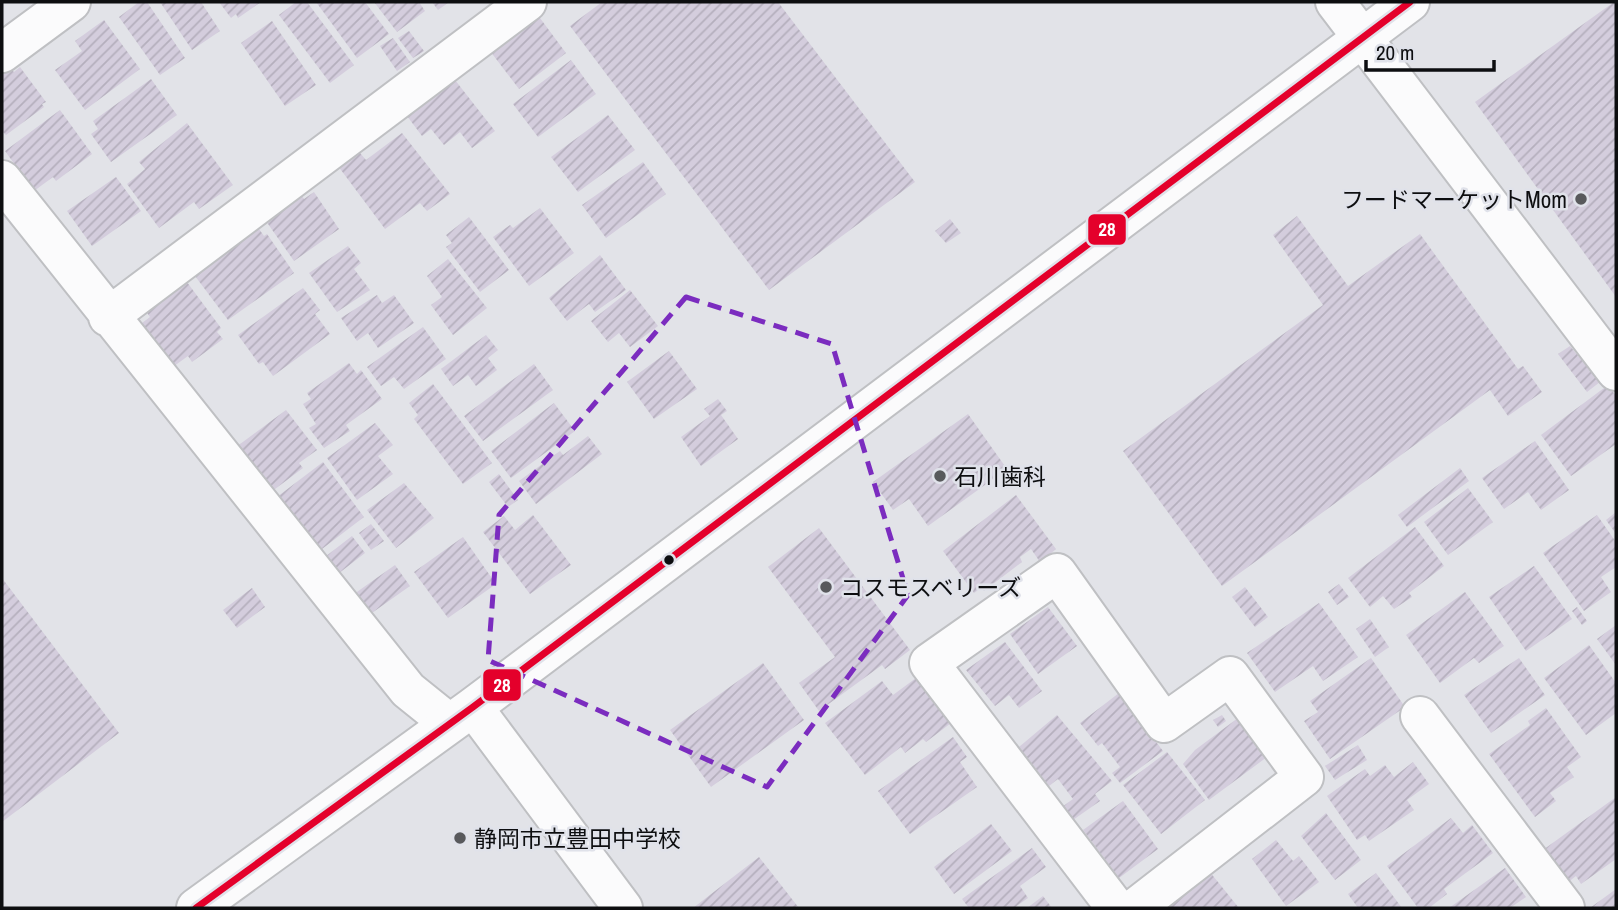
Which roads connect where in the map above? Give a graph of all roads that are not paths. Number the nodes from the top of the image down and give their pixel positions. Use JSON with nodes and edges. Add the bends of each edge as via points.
{"nodes":[{"id":1,"x":71,"y":2,"type":"edge"},
{"id":2,"x":527,"y":2,"type":"edge"},
{"id":3,"x":1335,"y":2,"type":"edge"},
{"id":4,"x":1410,"y":2,"type":"edge"},
{"id":5,"x":1362,"y":37,"type":"junction"},
{"id":6,"x":2,"y":53,"type":"edge"},
{"id":7,"x":2,"y":180,"type":"edge"},
{"id":8,"x":108,"y":317,"type":"junction"},
{"id":9,"x":1616,"y":371,"type":"edge"},
{"id":10,"x":461,"y":715,"type":"junction"},
{"id":11,"x":1420,"y":716,"type":"dead end"},
{"id":12,"x":196,"y":908,"type":"edge"},
{"id":13,"x":623,"y":908,"type":"edge"},
{"id":14,"x":1116,"y":908,"type":"edge"},
{"id":15,"x":1135,"y":908,"type":"edge"},
{"id":16,"x":1566,"y":908,"type":"edge"}],
"edges":[{"from":1,"to":6,"type":"street"},
{"from":2,"to":8,"type":"street"},
{"from":3,"to":5,"type":"street"},
{"from":4,"to":5,"type":"street"},
{"from":5,"to":9,"type":"street"},
{"from":5,"to":10,"type":"street"},
{"from":7,"to":8,"type":"street"},
{"from":8,"to":10,"type":"street","via":[[408,690]]},
{"from":10,"to":12,"type":"street"},
{"from":10,"to":13,"type":"street"},
{"from":11,"to":16,"type":"street"},
{"from":14,"to":15,"type":"street","via":[[929,663],[1057,573],[1164,723],[1230,676],[1304,777]]}]}
